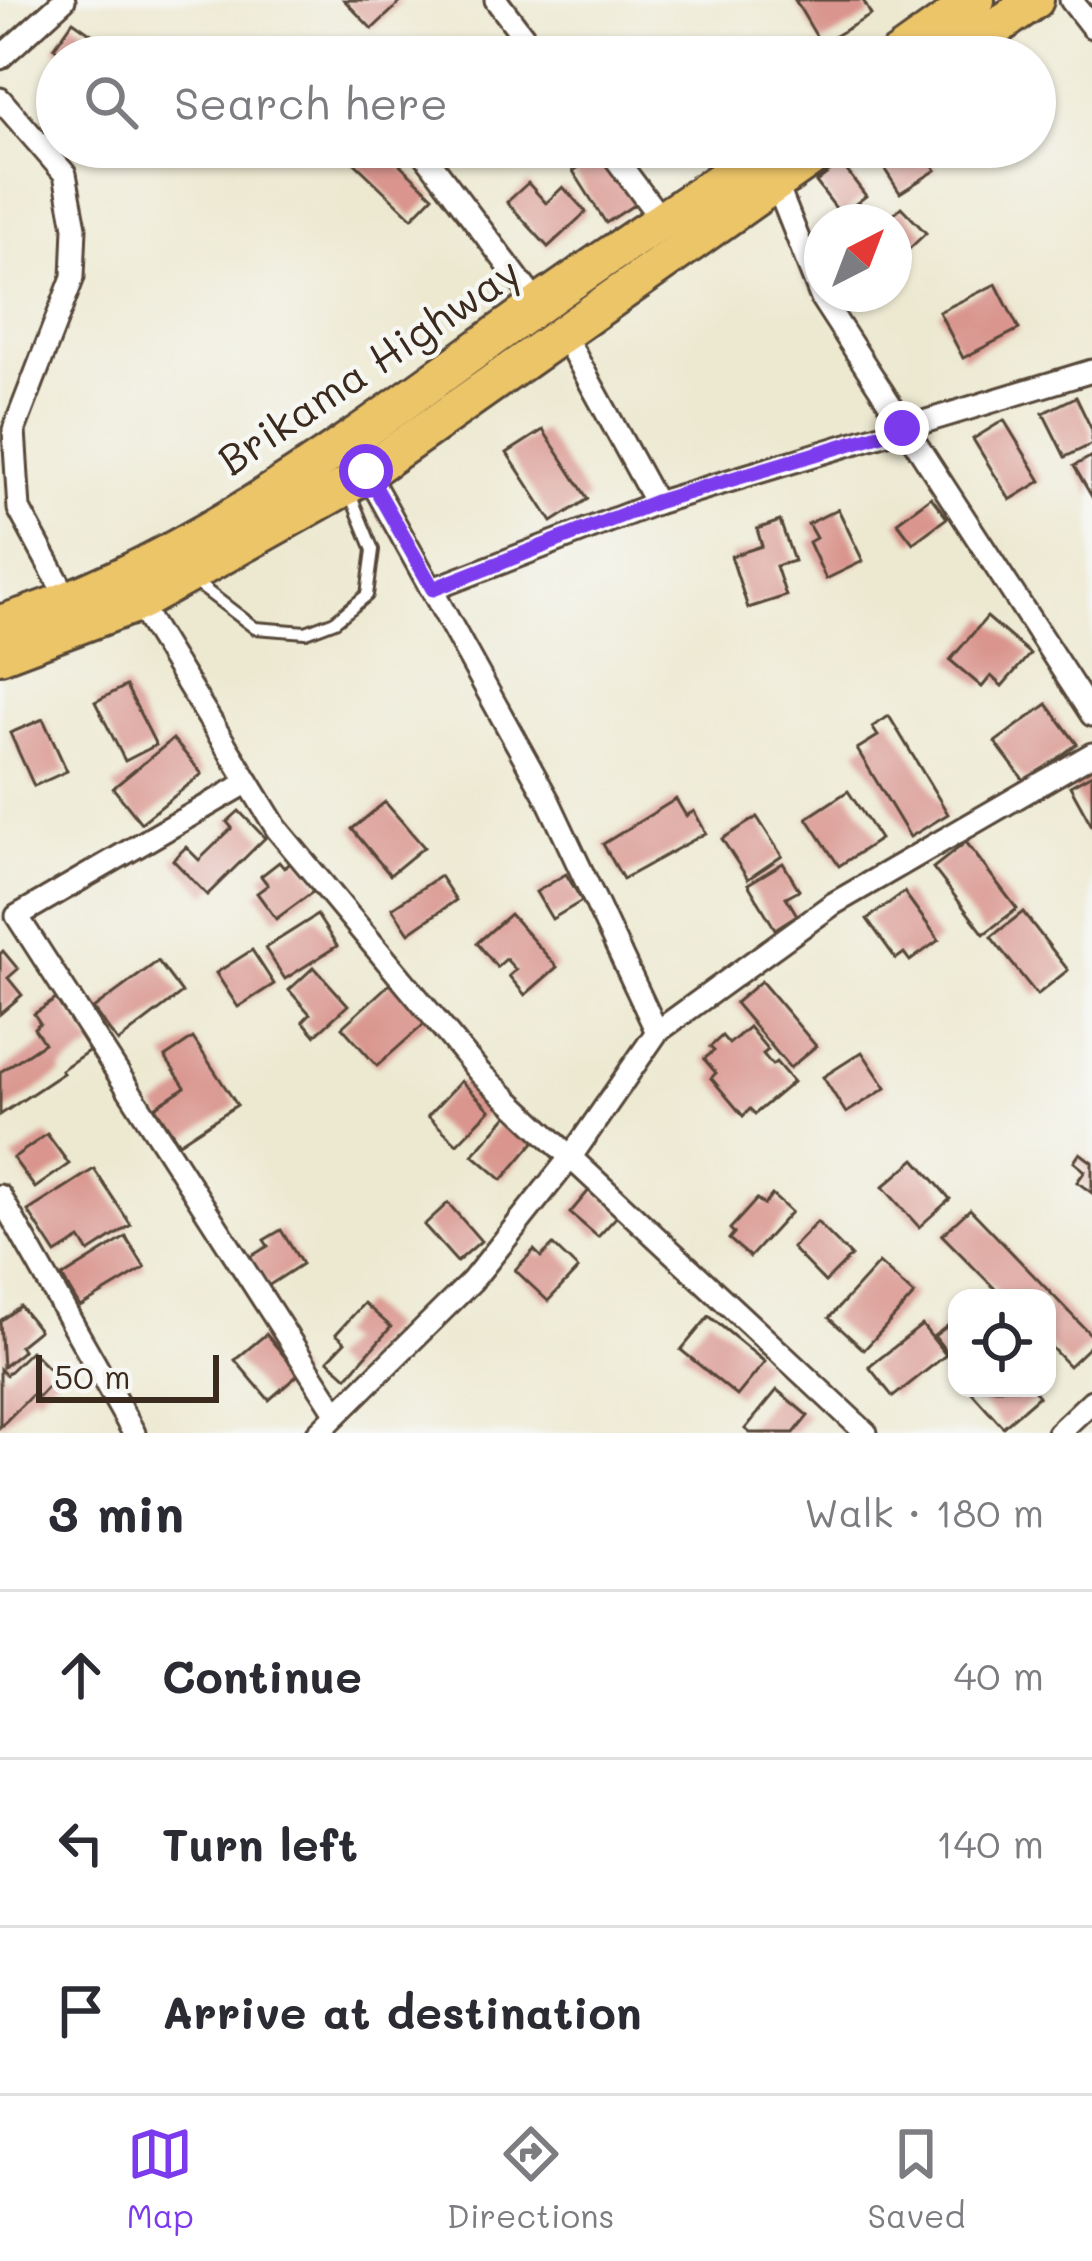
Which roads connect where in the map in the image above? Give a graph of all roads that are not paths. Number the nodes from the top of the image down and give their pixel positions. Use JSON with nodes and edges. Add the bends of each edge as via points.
{"nodes":[{"id":1,"x":64,"y":0,"type":"edge"},
{"id":2,"x":496,"y":0,"type":"edge"},
{"id":3,"x":976,"y":0,"type":"edge"},
{"id":4,"x":1034,"y":0,"type":"edge"},
{"id":5,"x":1071,"y":0,"type":"edge"},
{"id":6,"x":1092,"y":27,"type":"edge"},
{"id":7,"x":939,"y":28,"type":"edge"},
{"id":8,"x":523,"y":36,"type":"edge"},
{"id":9,"x":0,"y":58,"type":"edge"},
{"id":10,"x":0,"y":100,"type":"edge"},
{"id":11,"x":36,"y":141,"type":"edge"},
{"id":12,"x":60,"y":168,"type":"edge"},
{"id":13,"x":435,"y":168,"type":"edge"},
{"id":14,"x":623,"y":168,"type":"edge"},
{"id":15,"x":767,"y":168,"type":"edge"},
{"id":16,"x":769,"y":168,"type":"edge"},
{"id":17,"x":774,"y":168,"type":"edge"},
{"id":18,"x":663,"y":222,"type":"junction"},
{"id":19,"x":538,"y":305,"type":"junction"},
{"id":20,"x":563,"y":333,"type":"junction"},
{"id":21,"x":1092,"y":371,"type":"edge"},
{"id":22,"x":902,"y":428,"type":"junction"},
{"id":23,"x":356,"y":478,"type":"junction"},
{"id":24,"x":656,"y":502,"type":"junction"},
{"id":25,"x":188,"y":576,"type":"junction"},
{"id":26,"x":433,"y":589,"type":"junction"},
{"id":27,"x":68,"y":600,"type":"junction"},
{"id":28,"x":138,"y":603,"type":"junction"},
{"id":29,"x":0,"y":624,"type":"edge"},
{"id":30,"x":0,"y":655,"type":"edge"},
{"id":31,"x":1092,"y":715,"type":"edge"},
{"id":32,"x":1092,"y":754,"type":"edge"},
{"id":33,"x":248,"y":782,"type":"junction"},
{"id":34,"x":9,"y":921,"type":"edge"},
{"id":35,"x":657,"y":1032,"type":"junction"},
{"id":36,"x":570,"y":1158,"type":"junction"},
{"id":37,"x":0,"y":1196,"type":"edge"},
{"id":38,"x":1092,"y":1401,"type":"edge"},
{"id":39,"x":337,"y":1414,"type":"junction"},
{"id":40,"x":134,"y":1433,"type":"edge"},
{"id":41,"x":318,"y":1433,"type":"edge"},
{"id":42,"x":866,"y":1433,"type":"edge"},
{"id":43,"x":1058,"y":1433,"type":"edge"}],
"edges":[{"from":1,"to":9,"type":"street"},
{"from":2,"to":8,"type":"street"},
{"from":3,"to":7,"type":"highway"},
{"from":4,"to":7,"type":"highway"},
{"from":5,"to":6,"type":"street"},
{"from":10,"to":11,"type":"street"},
{"from":12,"to":27,"type":"street","via":[[75,227],[73,277],[14,430],[19,509]]},
{"from":13,"to":19,"type":"street"},
{"from":14,"to":18,"type":"street"},
{"from":15,"to":18,"type":"highway","name":"Brikama Highway"},
{"from":16,"to":20,"type":"highway","name":"Brikama Highway"},
{"from":17,"to":22,"type":"street","via":[[822,299]]},
{"from":18,"to":19,"type":"highway","name":"Brikama Highway"},
{"from":19,"to":27,"type":"highway","name":"Brikama Highway","via":[[342,446]]},
{"from":20,"to":23,"type":"highway","name":"Brikama Highway"},
{"from":20,"to":24,"type":"street"},
{"from":21,"to":22,"type":"street"},
{"from":22,"to":24,"type":"street"},
{"from":22,"to":31,"type":"street"},
{"from":23,"to":25,"type":"highway","name":"Brikama Highway"},
{"from":23,"to":25,"type":"lane","via":[[374,550],[367,595],[335,621],[306,632],[255,628]]},
{"from":23,"to":26,"type":"street"},
{"from":24,"to":26,"type":"street"},
{"from":25,"to":28,"type":"highway","name":"Brikama Highway"},
{"from":26,"to":35,"type":"street","via":[[548,800]]},
{"from":27,"to":29,"type":"highway","name":"Brikama Highway"},
{"from":28,"to":30,"type":"highway","name":"Brikama Highway"},
{"from":28,"to":33,"type":"street"},
{"from":32,"to":35,"type":"street","via":[[832,904]]},
{"from":33,"to":34,"type":"street"},
{"from":33,"to":36,"type":"street","via":[[480,1073]]},
{"from":34,"to":39,"type":"street"},
{"from":35,"to":36,"type":"street"},
{"from":36,"to":39,"type":"street","via":[[472,1281]]},
{"from":36,"to":42,"type":"street"},
{"from":37,"to":40,"type":"street"},
{"from":38,"to":43,"type":"street"},
{"from":39,"to":41,"type":"street"}]}
